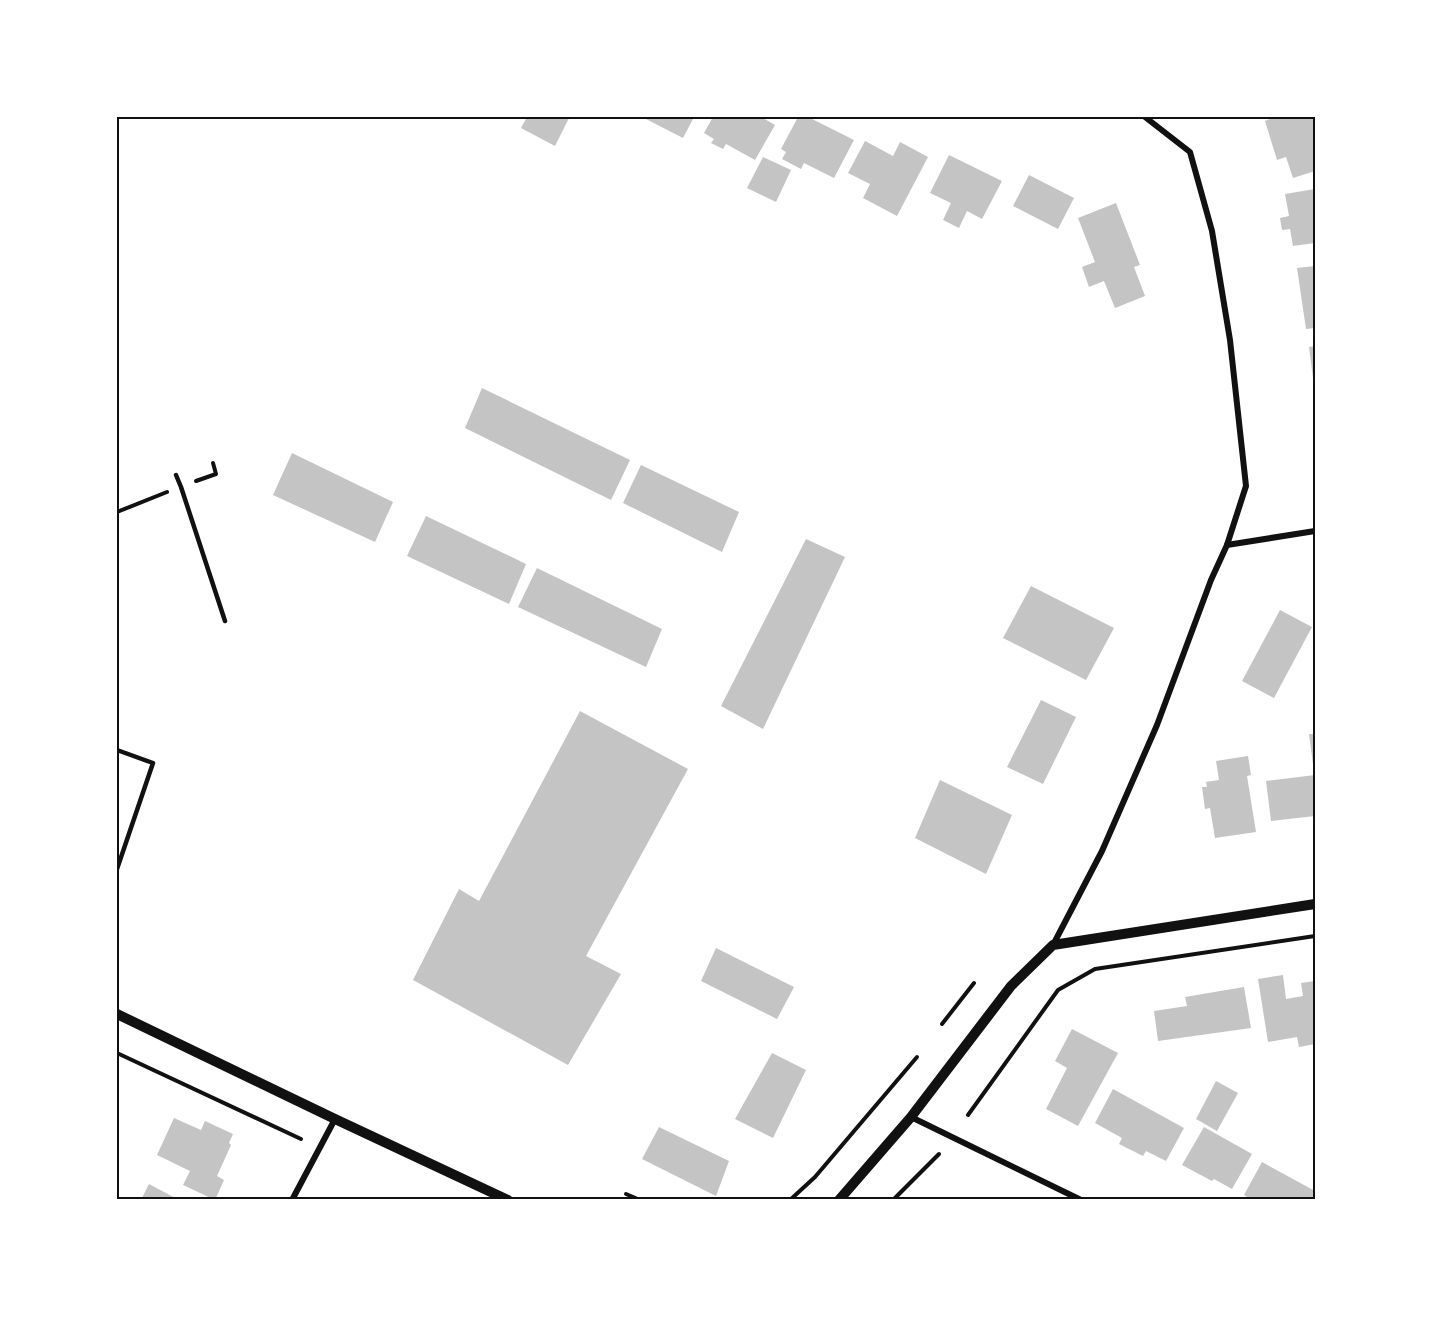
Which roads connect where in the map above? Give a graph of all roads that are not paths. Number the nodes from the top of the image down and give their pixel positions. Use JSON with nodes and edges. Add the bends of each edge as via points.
{"nodes":[{"id":1,"x":1145,"y":117,"type":"edge"},
{"id":2,"x":176,"y":475,"type":"dead end"},
{"id":3,"x":1315,"y":531,"type":"edge"},
{"id":4,"x":1227,"y":545,"type":"junction"},
{"id":5,"x":225,"y":621,"type":"dead end"},
{"id":6,"x":117,"y":750,"type":"edge"},
{"id":7,"x":117,"y":868,"type":"edge"},
{"id":8,"x":1315,"y":904,"type":"edge"},
{"id":9,"x":1053,"y":945,"type":"junction"},
{"id":10,"x":117,"y":1014,"type":"edge"},
{"id":11,"x":911,"y":1118,"type":"junction"},
{"id":12,"x":335,"y":1119,"type":"junction"},
{"id":13,"x":292,"y":1200,"type":"edge"},
{"id":14,"x":508,"y":1200,"type":"edge"},
{"id":15,"x":839,"y":1200,"type":"edge"},
{"id":16,"x":1081,"y":1200,"type":"edge"}],
"edges":[{"from":1,"to":4,"type":"street","via":[[1190,152],[1212,231],[1230,340],[1246,486]]},
{"from":2,"to":5,"type":"lane"},
{"from":3,"to":4,"type":"street"},
{"from":4,"to":9,"type":"street","via":[[1157,725],[1102,851]]},
{"from":6,"to":7,"type":"lane","via":[[153,763]]},
{"from":8,"to":9,"type":"street"},
{"from":9,"to":11,"type":"street","via":[[1011,986]]},
{"from":10,"to":12,"type":"street"},
{"from":11,"to":15,"type":"street"},
{"from":11,"to":16,"type":"street"},
{"from":12,"to":13,"type":"street"},
{"from":12,"to":14,"type":"street"}]}
